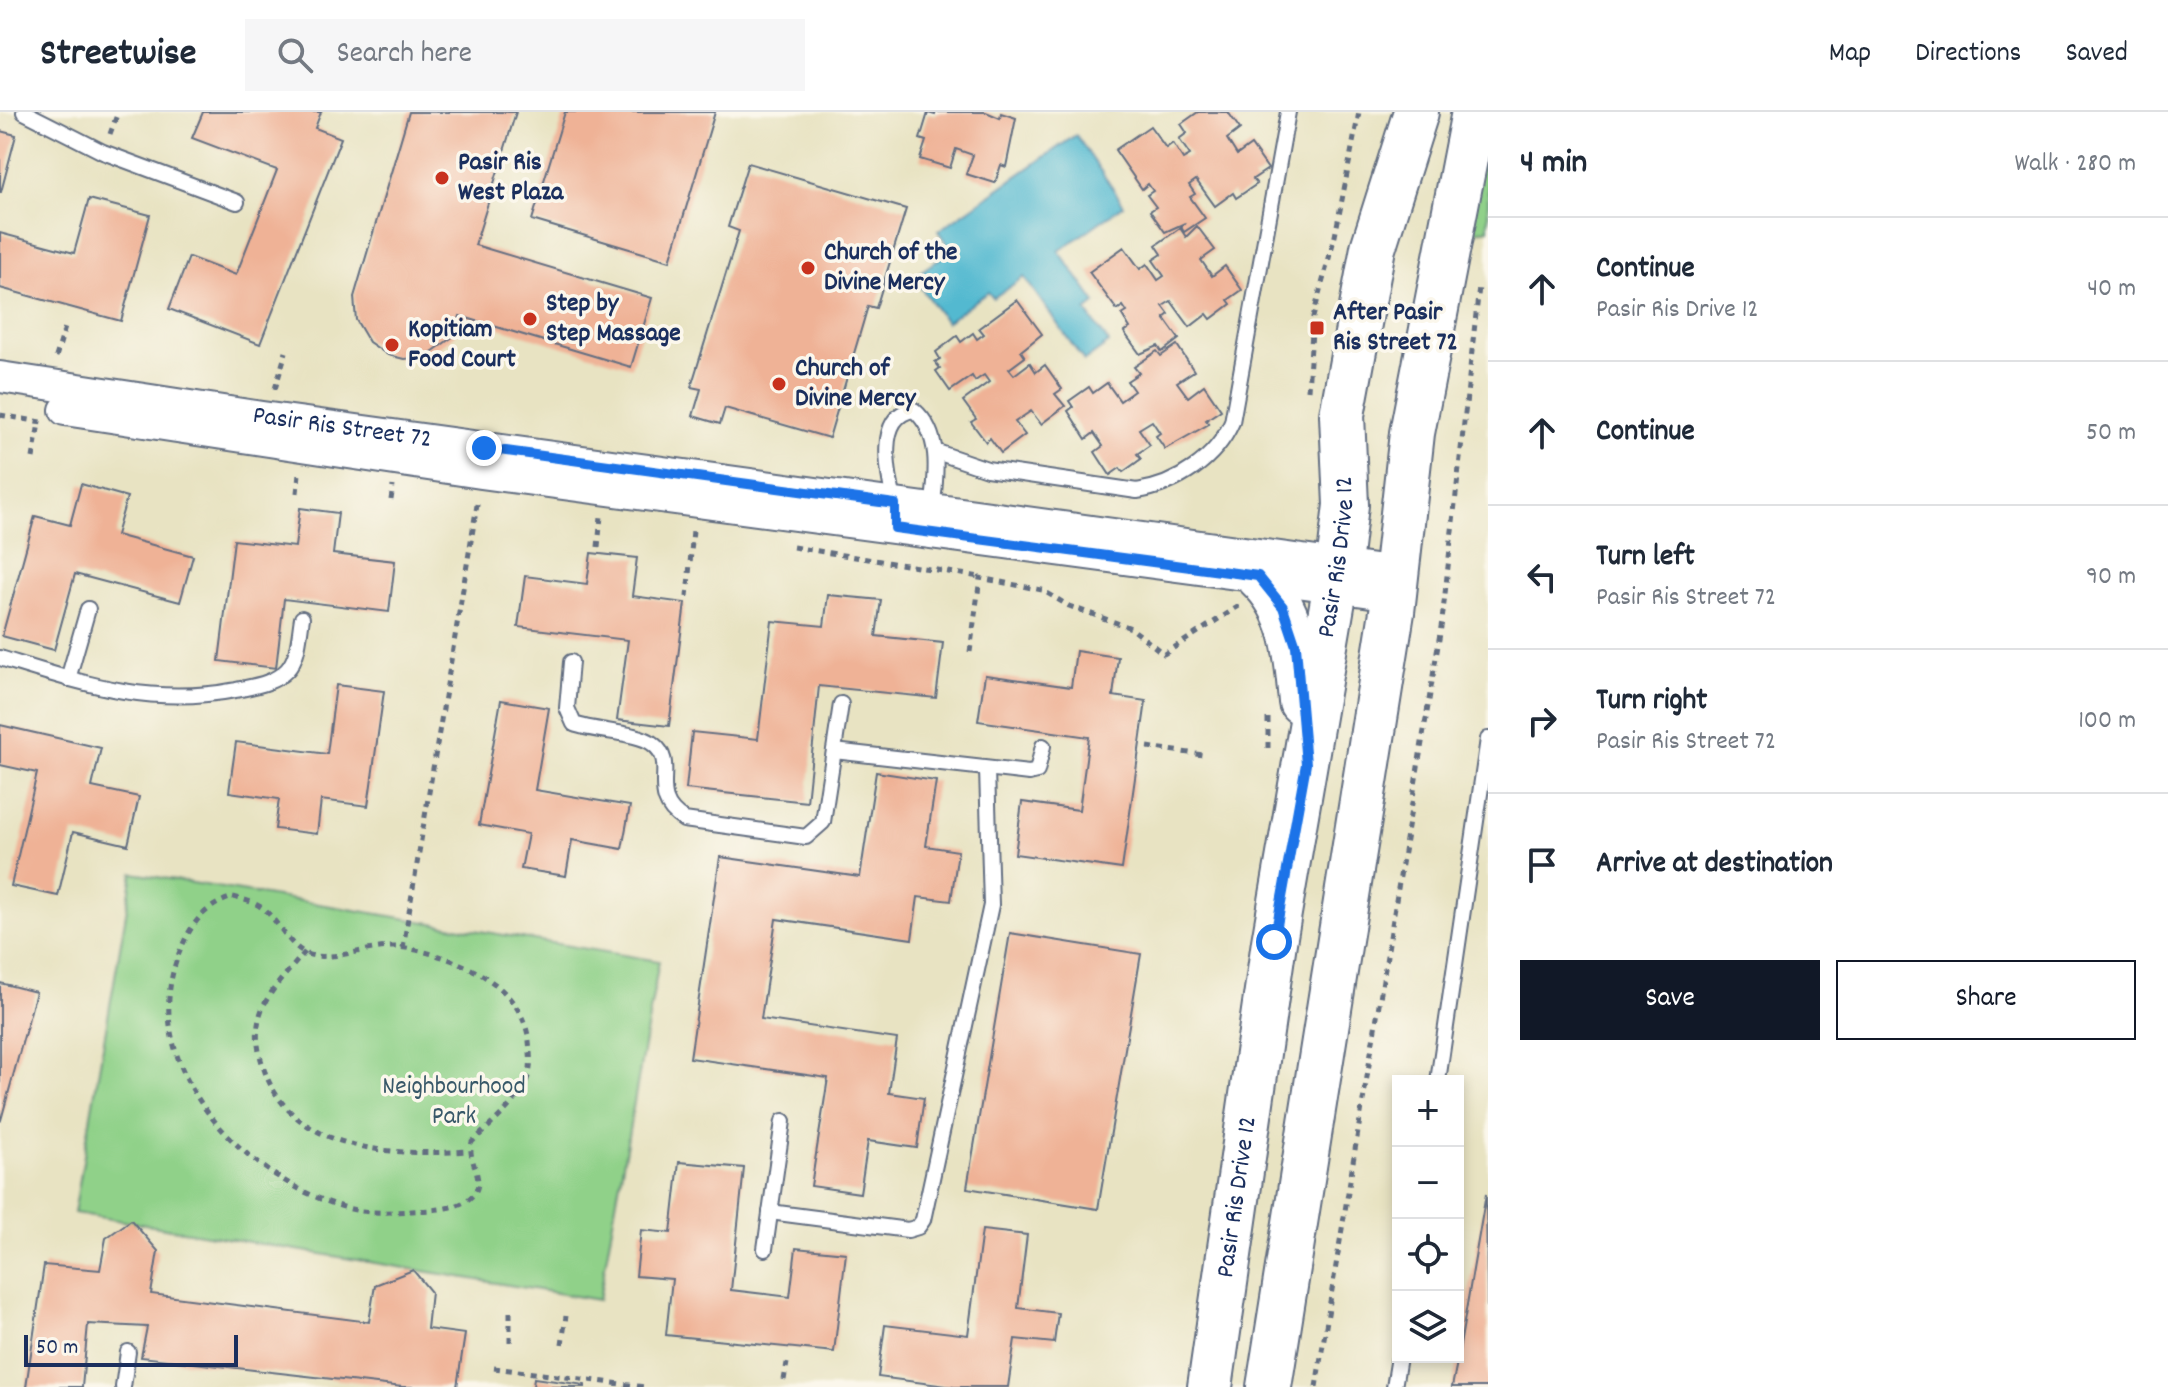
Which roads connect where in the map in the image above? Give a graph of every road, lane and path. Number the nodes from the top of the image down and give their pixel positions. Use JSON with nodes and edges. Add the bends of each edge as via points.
{"nodes":[{"id":1,"x":24,"y":112,"type":"edge"},
{"id":2,"x":1288,"y":112,"type":"edge"},
{"id":3,"x":1416,"y":112,"type":"edge"},
{"id":4,"x":1474,"y":112,"type":"edge"},
{"id":5,"x":237,"y":202,"type":"dead end"},
{"id":6,"x":1481,"y":273,"type":"dead end"},
{"id":7,"x":66,"y":324,"type":"dead end"},
{"id":8,"x":286,"y":352,"type":"dead end"},
{"id":9,"x":58,"y":354,"type":"dead end"},
{"id":10,"x":0,"y":377,"type":"edge"},
{"id":11,"x":276,"y":384,"type":"dead end"},
{"id":12,"x":0,"y":398,"type":"edge"},
{"id":13,"x":38,"y":428,"type":"dead end"},
{"id":14,"x":937,"y":452,"type":"junction"},
{"id":15,"x":33,"y":458,"type":"dead end"},
{"id":16,"x":479,"y":490,"type":"dead end"},
{"id":17,"x":895,"y":516,"type":"junction"},
{"id":18,"x":601,"y":517,"type":"dead end"},
{"id":19,"x":931,"y":521,"type":"junction"},
{"id":20,"x":693,"y":531,"type":"dead end"},
{"id":21,"x":598,"y":547,"type":"dead end"},
{"id":22,"x":1337,"y":576,"type":"junction"},
{"id":23,"x":1395,"y":584,"type":"junction"},
{"id":24,"x":1250,"y":590,"type":"junction"},
{"id":25,"x":687,"y":597,"type":"dead end"},
{"id":26,"x":88,"y":609,"type":"dead end"},
{"id":27,"x":302,"y":618,"type":"dead end"},
{"id":28,"x":970,"y":652,"type":"dead end"},
{"id":29,"x":0,"y":658,"type":"edge"},
{"id":30,"x":571,"y":662,"type":"dead end"},
{"id":31,"x":68,"y":679,"type":"junction"},
{"id":32,"x":841,"y":704,"type":"dead end"},
{"id":33,"x":1268,"y":712,"type":"dead end"},
{"id":34,"x":1488,"y":739,"type":"edge"},
{"id":35,"x":1043,"y":746,"type":"dead end"},
{"id":36,"x":1148,"y":747,"type":"dead end"},
{"id":37,"x":834,"y":751,"type":"junction"},
{"id":38,"x":1203,"y":755,"type":"dead end"},
{"id":39,"x":1287,"y":762,"type":"junction"},
{"id":40,"x":1486,"y":762,"type":"edge"},
{"id":41,"x":987,"y":769,"type":"junction"},
{"id":42,"x":403,"y":948,"type":"junction"},
{"id":43,"x":305,"y":952,"type":"junction"},
{"id":44,"x":1439,"y":1075,"type":"edge"},
{"id":45,"x":783,"y":1121,"type":"dead end"},
{"id":46,"x":469,"y":1151,"type":"junction"},
{"id":47,"x":770,"y":1212,"type":"junction"},
{"id":48,"x":765,"y":1249,"type":"dead end"},
{"id":49,"x":510,"y":1309,"type":"dead end"},
{"id":50,"x":566,"y":1316,"type":"dead end"},
{"id":51,"x":510,"y":1342,"type":"dead end"},
{"id":52,"x":562,"y":1344,"type":"dead end"},
{"id":53,"x":128,"y":1352,"type":"dead end"},
{"id":54,"x":787,"y":1363,"type":"dead end"},
{"id":55,"x":1398,"y":1363,"type":"edge"},
{"id":56,"x":494,"y":1368,"type":"dead end"},
{"id":57,"x":784,"y":1380,"type":"dead end"},
{"id":58,"x":123,"y":1387,"type":"edge"},
{"id":59,"x":645,"y":1387,"type":"edge"},
{"id":60,"x":1210,"y":1387,"type":"edge"},
{"id":61,"x":1269,"y":1387,"type":"edge"},
{"id":62,"x":1316,"y":1387,"type":"edge"},
{"id":63,"x":1394,"y":1387,"type":"edge"}],
"edges":[{"from":1,"to":5,"type":"lane","via":[[103,152]]},
{"from":2,"to":14,"type":"lane","via":[[1232,422],[1214,452],[1177,479],[1137,491],[987,469]]},
{"from":3,"to":22,"type":"main road","name":"Pasir Ris Drive 12","via":[[1373,248],[1342,415],[1346,505]]},
{"from":4,"to":23,"type":"main road","via":[[1412,433]]},
{"from":6,"to":62,"type":"path","via":[[1442,621]]},
{"from":7,"to":9,"type":"path"},
{"from":8,"to":11,"type":"path"},
{"from":10,"to":17,"type":"street","name":"Pasir Ris Street 72"},
{"from":12,"to":17,"type":"street","name":"Pasir Ris Street 72","via":[[348,454]]},
{"from":13,"to":15,"type":"path"},
{"from":14,"to":17,"type":"lane","via":[[923,418],[914,410],[892,419],[888,436]]},
{"from":14,"to":19,"type":"lane"},
{"from":16,"to":42,"type":"path"},
{"from":17,"to":19,"type":"street","name":"Pasir Ris Street 72"},
{"from":18,"to":21,"type":"path"},
{"from":19,"to":22,"type":"street","name":"Pasir Ris Street 72"},
{"from":19,"to":24,"type":"street","name":"Pasir Ris Street 72"},
{"from":20,"to":25,"type":"path"},
{"from":22,"to":23,"type":"street","name":"Pasir Ris Street 72"},
{"from":22,"to":24,"type":"street","name":"Pasir Ris Street 72"},
{"from":22,"to":39,"type":"main road","name":"Pasir Ris Drive 12"},
{"from":23,"to":61,"type":"main road"},
{"from":24,"to":28,"type":"path","via":[[1164,654],[1131,628],[1069,606],[1042,590],[980,578]]},
{"from":24,"to":39,"type":"main road","via":[[1283,607],[1296,646]]},
{"from":26,"to":31,"type":"lane"},
{"from":27,"to":31,"type":"lane","via":[[295,658],[275,680],[259,685],[177,698],[97,689]]},
{"from":29,"to":31,"type":"lane"},
{"from":30,"to":37,"type":"lane","via":[[567,708],[574,724],[650,740],[665,763],[665,801],[684,820],[806,837],[823,822]]},
{"from":32,"to":37,"type":"lane"},
{"from":33,"to":39,"type":"path"},
{"from":34,"to":40,"type":"lane"},
{"from":35,"to":41,"type":"lane","via":[[1037,771]]},
{"from":36,"to":38,"type":"path"},
{"from":37,"to":41,"type":"lane"},
{"from":39,"to":60,"type":"main road","name":"Pasir Ris Drive 12","via":[[1274,942]]},
{"from":40,"to":44,"type":"lane"},
{"from":41,"to":47,"type":"lane","via":[[991,905],[923,1220],[908,1230]]},
{"from":42,"to":43,"type":"path","via":[[314,956]]},
{"from":42,"to":46,"type":"path","via":[[452,960],[484,976],[523,1014],[531,1056],[528,1076]]},
{"from":43,"to":46,"type":"path","via":[[272,992],[258,1027],[257,1051],[269,1083],[292,1113],[349,1145],[390,1153]]},
{"from":43,"to":46,"type":"path","via":[[266,911],[233,897],[204,911],[187,935],[170,986],[171,1018],[192,1088],[215,1124],[276,1176],[324,1200],[365,1211],[416,1211],[467,1201],[478,1183]]},
{"from":45,"to":47,"type":"lane"},
{"from":47,"to":48,"type":"lane"},
{"from":49,"to":51,"type":"path"},
{"from":50,"to":52,"type":"path"},
{"from":53,"to":58,"type":"lane"},
{"from":54,"to":57,"type":"path"},
{"from":55,"to":63,"type":"lane"},
{"from":56,"to":59,"type":"path"}]}
